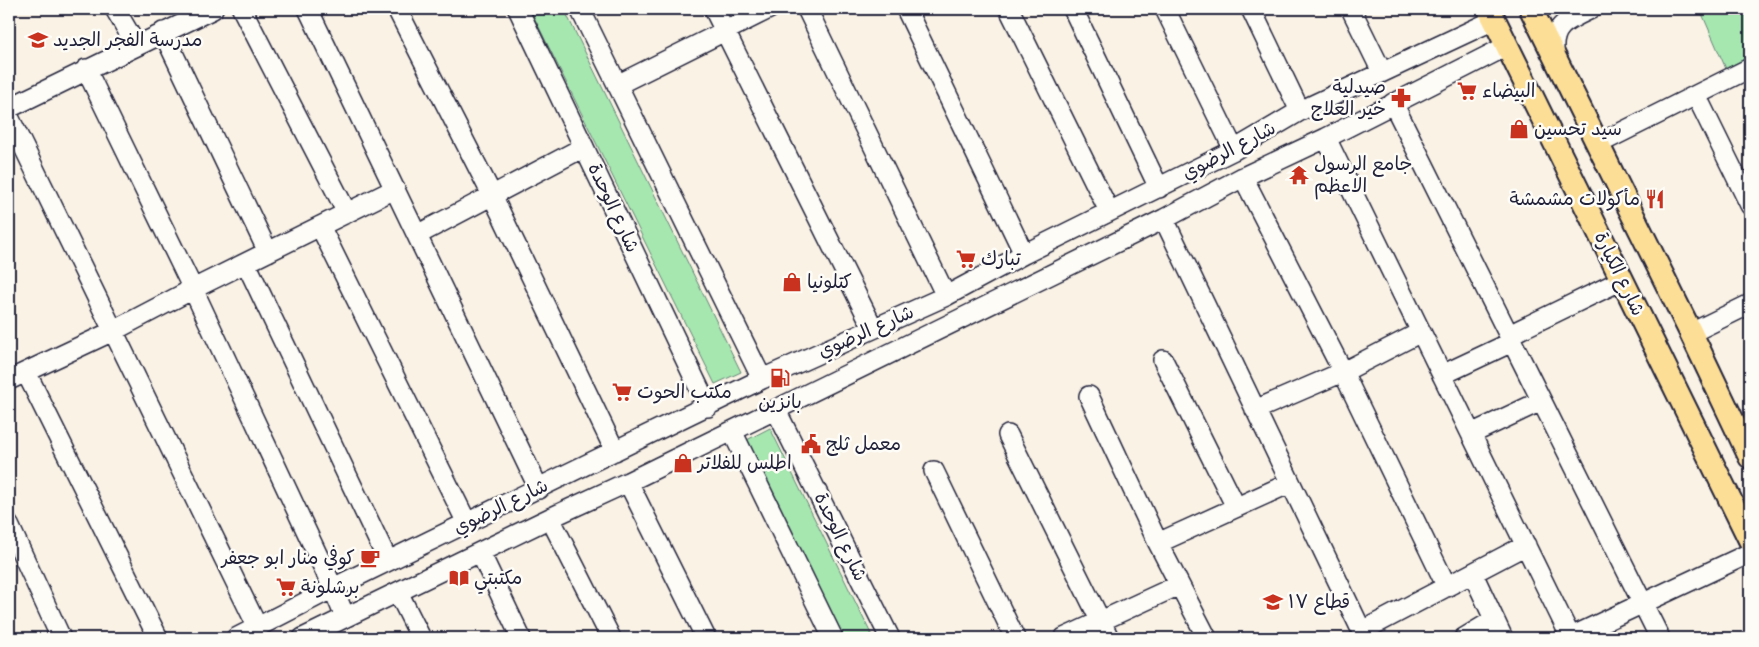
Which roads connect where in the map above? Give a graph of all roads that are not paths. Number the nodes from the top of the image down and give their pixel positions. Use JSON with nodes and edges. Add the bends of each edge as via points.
{"nodes":[{"id":1,"x":116,"y":9,"type":"edge"},
{"id":2,"x":213,"y":9,"type":"edge"},
{"id":3,"x":242,"y":9,"type":"edge"},
{"id":4,"x":397,"y":9,"type":"edge"},
{"id":5,"x":518,"y":9,"type":"edge"},
{"id":6,"x":580,"y":9,"type":"edge"},
{"id":7,"x":714,"y":9,"type":"edge"},
{"id":8,"x":769,"y":9,"type":"edge"},
{"id":9,"x":807,"y":9,"type":"edge"},
{"id":10,"x":906,"y":9,"type":"edge"},
{"id":11,"x":1010,"y":9,"type":"edge"},
{"id":12,"x":1073,"y":9,"type":"edge"},
{"id":13,"x":1165,"y":9,"type":"edge"},
{"id":14,"x":1251,"y":9,"type":"edge"},
{"id":15,"x":1351,"y":9,"type":"edge"},
{"id":16,"x":1531,"y":9,"type":"edge"},
{"id":17,"x":1591,"y":9,"type":"edge"},
{"id":18,"x":311,"y":10,"type":"edge"},
{"id":19,"x":1491,"y":14,"type":"edge"},
{"id":20,"x":725,"y":31,"type":"junction"},
{"id":21,"x":163,"y":32,"type":"junction"},
{"id":22,"x":136,"y":45,"type":"junction"},
{"id":23,"x":1507,"y":46,"type":"junction"},
{"id":24,"x":1555,"y":57,"type":"junction"},
{"id":25,"x":1750,"y":68,"type":"edge"},
{"id":26,"x":86,"y":69,"type":"junction"},
{"id":27,"x":1382,"y":72,"type":"junction"},
{"id":28,"x":617,"y":85,"type":"junction"},
{"id":29,"x":1696,"y":95,"type":"junction"},
{"id":30,"x":1392,"y":103,"type":"junction"},
{"id":31,"x":9,"y":108,"type":"edge"},
{"id":32,"x":1300,"y":111,"type":"junction"},
{"id":33,"x":9,"y":117,"type":"edge"},
{"id":34,"x":1326,"y":138,"type":"junction"},
{"id":35,"x":1598,"y":144,"type":"junction"},
{"id":36,"x":584,"y":147,"type":"junction"},
{"id":37,"x":1234,"y":150,"type":"junction"},
{"id":38,"x":1243,"y":177,"type":"junction"},
{"id":39,"x":1159,"y":188,"type":"junction"},
{"id":40,"x":395,"y":189,"type":"junction"},
{"id":41,"x":492,"y":195,"type":"junction"},
{"id":42,"x":1750,"y":205,"type":"edge"},
{"id":43,"x":1109,"y":212,"type":"junction"},
{"id":44,"x":346,"y":213,"type":"junction"},
{"id":45,"x":1164,"y":219,"type":"junction"},
{"id":46,"x":320,"y":226,"type":"junction"},
{"id":47,"x":1080,"y":226,"type":"junction"},
{"id":48,"x":416,"y":235,"type":"junction"},
{"id":49,"x":268,"y":252,"type":"junction"},
{"id":50,"x":1024,"y":254,"type":"junction"},
{"id":51,"x":1094,"y":254,"type":"junction"},
{"id":52,"x":246,"y":263,"type":"junction"},
{"id":53,"x":1622,"y":280,"type":"junction"},
{"id":54,"x":193,"y":289,"type":"junction"},
{"id":55,"x":946,"y":296,"type":"junction"},
{"id":56,"x":1750,"y":304,"type":"edge"},
{"id":57,"x":873,"y":328,"type":"junction"},
{"id":58,"x":113,"y":331,"type":"junction"},
{"id":59,"x":1421,"y":332,"type":"junction"},
{"id":60,"x":1691,"y":333,"type":"junction"},
{"id":61,"x":1510,"y":339,"type":"junction"},
{"id":62,"x":1163,"y":360,"type":"dead end"},
{"id":63,"x":26,"y":372,"type":"junction"},
{"id":64,"x":1343,"y":372,"type":"junction"},
{"id":65,"x":1442,"y":375,"type":"junction"},
{"id":66,"x":762,"y":379,"type":"junction"},
{"id":67,"x":9,"y":380,"type":"edge"},
{"id":68,"x":1088,"y":396,"type":"dead end"},
{"id":69,"x":1541,"y":401,"type":"junction"},
{"id":70,"x":708,"y":407,"type":"junction"},
{"id":71,"x":776,"y":410,"type":"junction"},
{"id":72,"x":1255,"y":410,"type":"junction"},
{"id":73,"x":732,"y":431,"type":"junction"},
{"id":74,"x":1471,"y":434,"type":"junction"},
{"id":75,"x":1008,"y":435,"type":"dead end"},
{"id":76,"x":615,"y":452,"type":"junction"},
{"id":77,"x":1750,"y":457,"type":"edge"},
{"id":78,"x":934,"y":471,"type":"dead end"},
{"id":79,"x":628,"y":482,"type":"junction"},
{"id":80,"x":1290,"y":482,"type":"junction"},
{"id":81,"x":539,"y":489,"type":"junction"},
{"id":82,"x":1236,"y":507,"type":"junction"},
{"id":83,"x":550,"y":518,"type":"junction"},
{"id":84,"x":467,"y":523,"type":"junction"},
{"id":85,"x":9,"y":525,"type":"edge"},
{"id":86,"x":1750,"y":540,"type":"edge"},
{"id":87,"x":1158,"y":543,"type":"junction"},
{"id":88,"x":1526,"y":545,"type":"junction"},
{"id":89,"x":480,"y":552,"type":"junction"},
{"id":90,"x":1750,"y":553,"type":"edge"},
{"id":91,"x":388,"y":561,"type":"junction"},
{"id":92,"x":1472,"y":574,"type":"junction"},
{"id":93,"x":1179,"y":585,"type":"junction"},
{"id":94,"x":1447,"y":587,"type":"junction"},
{"id":95,"x":333,"y":588,"type":"junction"},
{"id":96,"x":398,"y":592,"type":"junction"},
{"id":97,"x":1643,"y":604,"type":"junction"},
{"id":98,"x":345,"y":617,"type":"junction"},
{"id":99,"x":1100,"y":620,"type":"junction"},
{"id":100,"x":1494,"y":620,"type":"junction"},
{"id":101,"x":258,"y":628,"type":"junction"},
{"id":102,"x":1364,"y":635,"type":"edge"},
{"id":103,"x":61,"y":638,"type":"edge"},
{"id":104,"x":158,"y":638,"type":"edge"},
{"id":105,"x":236,"y":638,"type":"edge"},
{"id":106,"x":303,"y":638,"type":"edge"},
{"id":107,"x":421,"y":638,"type":"edge"},
{"id":108,"x":521,"y":638,"type":"edge"},
{"id":109,"x":611,"y":638,"type":"edge"},
{"id":110,"x":706,"y":638,"type":"edge"},
{"id":111,"x":833,"y":638,"type":"edge"},
{"id":112,"x":890,"y":638,"type":"edge"},
{"id":113,"x":1015,"y":638,"type":"edge"},
{"id":114,"x":1064,"y":638,"type":"edge"},
{"id":115,"x":1109,"y":638,"type":"edge"},
{"id":116,"x":1207,"y":638,"type":"edge"},
{"id":117,"x":1464,"y":638,"type":"edge"},
{"id":118,"x":1503,"y":638,"type":"edge"},
{"id":119,"x":1571,"y":638,"type":"edge"},
{"id":120,"x":1660,"y":638,"type":"edge"}],
"edges":[{"from":1,"to":22,"type":"street"},
{"from":2,"to":21,"type":"street"},
{"from":3,"to":44,"type":"street"},
{"from":4,"to":41,"type":"street"},
{"from":5,"to":36,"type":"street","name":"شارع الوحدة"},
{"from":6,"to":28,"type":"street"},
{"from":7,"to":20,"type":"street"},
{"from":8,"to":20,"type":"street"},
{"from":9,"to":55,"type":"street"},
{"from":10,"to":50,"type":"street"},
{"from":11,"to":43,"type":"street"},
{"from":12,"to":39,"type":"street"},
{"from":13,"to":37,"type":"street"},
{"from":14,"to":32,"type":"street"},
{"from":15,"to":27,"type":"street"},
{"from":16,"to":24,"type":"main road","name":"شارع الكيارة"},
{"from":17,"to":24,"type":"street","via":[[1569,20],[1558,30],[1553,45]]},
{"from":18,"to":40,"type":"street"},
{"from":19,"to":23,"type":"main road","name":"شارع الكيارة"},
{"from":19,"to":27,"type":"street","name":"شارع الرضوي"},
{"from":20,"to":28,"type":"street"},
{"from":20,"to":57,"type":"street"},
{"from":21,"to":22,"type":"street"},
{"from":21,"to":49,"type":"street"},
{"from":22,"to":26,"type":"street"},
{"from":23,"to":30,"type":"street","name":"شارع الرضوي"},
{"from":23,"to":53,"type":"main road","name":"شارع الكيارة"},
{"from":24,"to":35,"type":"main road","name":"شارع الكيارة"},
{"from":25,"to":29,"type":"street"},
{"from":26,"to":31,"type":"street"},
{"from":26,"to":54,"type":"street"},
{"from":27,"to":32,"type":"street","name":"شارع الرضوي"},
{"from":28,"to":66,"type":"street"},
{"from":29,"to":35,"type":"street"},
{"from":29,"to":42,"type":"street"},
{"from":30,"to":34,"type":"street","name":"شارع الرضوي"},
{"from":30,"to":61,"type":"street"},
{"from":32,"to":37,"type":"street","name":"شارع الرضوي"},
{"from":33,"to":58,"type":"street"},
{"from":34,"to":38,"type":"street","name":"شارع الرضوي"},
{"from":34,"to":59,"type":"street"},
{"from":35,"to":60,"type":"main road","name":"شارع الكيارة"},
{"from":36,"to":41,"type":"street"},
{"from":36,"to":70,"type":"street","name":"شارع الوحدة"},
{"from":37,"to":39,"type":"street","name":"شارع الرضوي"},
{"from":38,"to":45,"type":"street","name":"شارع الرضوي"},
{"from":38,"to":64,"type":"street"},
{"from":39,"to":43,"type":"street","name":"شارع الرضوي"},
{"from":40,"to":44,"type":"street"},
{"from":40,"to":48,"type":"street"},
{"from":41,"to":48,"type":"street"},
{"from":41,"to":76,"type":"street"},
{"from":43,"to":47,"type":"street","name":"شارع الرضوي"},
{"from":44,"to":46,"type":"street"},
{"from":45,"to":51,"type":"street","name":"شارع الرضوي"},
{"from":45,"to":72,"type":"street"},
{"from":46,"to":49,"type":"street"},
{"from":46,"to":84,"type":"street"},
{"from":47,"to":50,"type":"street","name":"شارع الرضوي"},
{"from":47,"to":51,"type":"street"},
{"from":48,"to":81,"type":"street"},
{"from":49,"to":52,"type":"street"},
{"from":50,"to":55,"type":"street","name":"شارع الرضوي"},
{"from":51,"to":71,"type":"street","name":"شارع الرضوي"},
{"from":52,"to":54,"type":"street"},
{"from":52,"to":91,"type":"street"},
{"from":53,"to":61,"type":"street"},
{"from":53,"to":86,"type":"main road","name":"شارع الكيارة"},
{"from":54,"to":58,"type":"street"},
{"from":54,"to":95,"type":"street"},
{"from":55,"to":57,"type":"street","name":"شارع الرضوي"},
{"from":56,"to":60,"type":"street"},
{"from":57,"to":66,"type":"street","name":"شارع الرضوي"},
{"from":58,"to":63,"type":"street"},
{"from":58,"to":101,"type":"street"},
{"from":59,"to":64,"type":"street"},
{"from":59,"to":65,"type":"street"},
{"from":60,"to":77,"type":"main road","name":"شارع الكيارة"},
{"from":61,"to":65,"type":"street"},
{"from":61,"to":69,"type":"street"},
{"from":62,"to":82,"type":"street"},
{"from":63,"to":67,"type":"street"},
{"from":63,"to":104,"type":"street"},
{"from":64,"to":72,"type":"street"},
{"from":64,"to":94,"type":"street"},
{"from":65,"to":74,"type":"street"},
{"from":66,"to":70,"type":"street","name":"شارع الرضوي"},
{"from":68,"to":87,"type":"street"},
{"from":69,"to":74,"type":"street"},
{"from":69,"to":97,"type":"street"},
{"from":70,"to":76,"type":"street","name":"شارع الرضوي"},
{"from":71,"to":73,"type":"street","name":"شارع الرضوي"},
{"from":71,"to":112,"type":"street","name":"شارع الوحدة"},
{"from":72,"to":80,"type":"street"},
{"from":73,"to":79,"type":"street","name":"شارع الرضوي"},
{"from":73,"to":111,"type":"street"},
{"from":74,"to":88,"type":"street"},
{"from":75,"to":99,"type":"street"},
{"from":76,"to":81,"type":"street","name":"شارع الرضوي"},
{"from":78,"to":113,"type":"street"},
{"from":79,"to":83,"type":"street","name":"شارع الرضوي"},
{"from":79,"to":110,"type":"street"},
{"from":80,"to":82,"type":"street"},
{"from":80,"to":102,"type":"street"},
{"from":81,"to":84,"type":"street","name":"شارع الرضوي"},
{"from":82,"to":87,"type":"street"},
{"from":83,"to":89,"type":"street","name":"شارع الرضوي"},
{"from":83,"to":109,"type":"street"},
{"from":84,"to":91,"type":"street","name":"شارع الرضوي"},
{"from":85,"to":103,"type":"street"},
{"from":87,"to":93,"type":"street"},
{"from":88,"to":92,"type":"street"},
{"from":88,"to":119,"type":"street"},
{"from":89,"to":96,"type":"street","name":"شارع الرضوي"},
{"from":89,"to":108,"type":"street"},
{"from":90,"to":97,"type":"street"},
{"from":91,"to":95,"type":"street","name":"شارع الرضوي"},
{"from":92,"to":94,"type":"street"},
{"from":92,"to":100,"type":"street"},
{"from":93,"to":99,"type":"street"},
{"from":93,"to":116,"type":"street"},
{"from":94,"to":102,"type":"street"},
{"from":95,"to":98,"type":"street"},
{"from":95,"to":101,"type":"street","name":"شارع الرضوي"},
{"from":96,"to":98,"type":"street","name":"شارع الرضوي"},
{"from":96,"to":107,"type":"street"},
{"from":97,"to":119,"type":"street"},
{"from":97,"to":120,"type":"street"},
{"from":98,"to":106,"type":"street","name":"شارع الرضوي"},
{"from":99,"to":114,"type":"street"},
{"from":99,"to":115,"type":"street"},
{"from":100,"to":117,"type":"street"},
{"from":100,"to":118,"type":"street"},
{"from":101,"to":105,"type":"street","name":"شارع الرضوي"}]}
